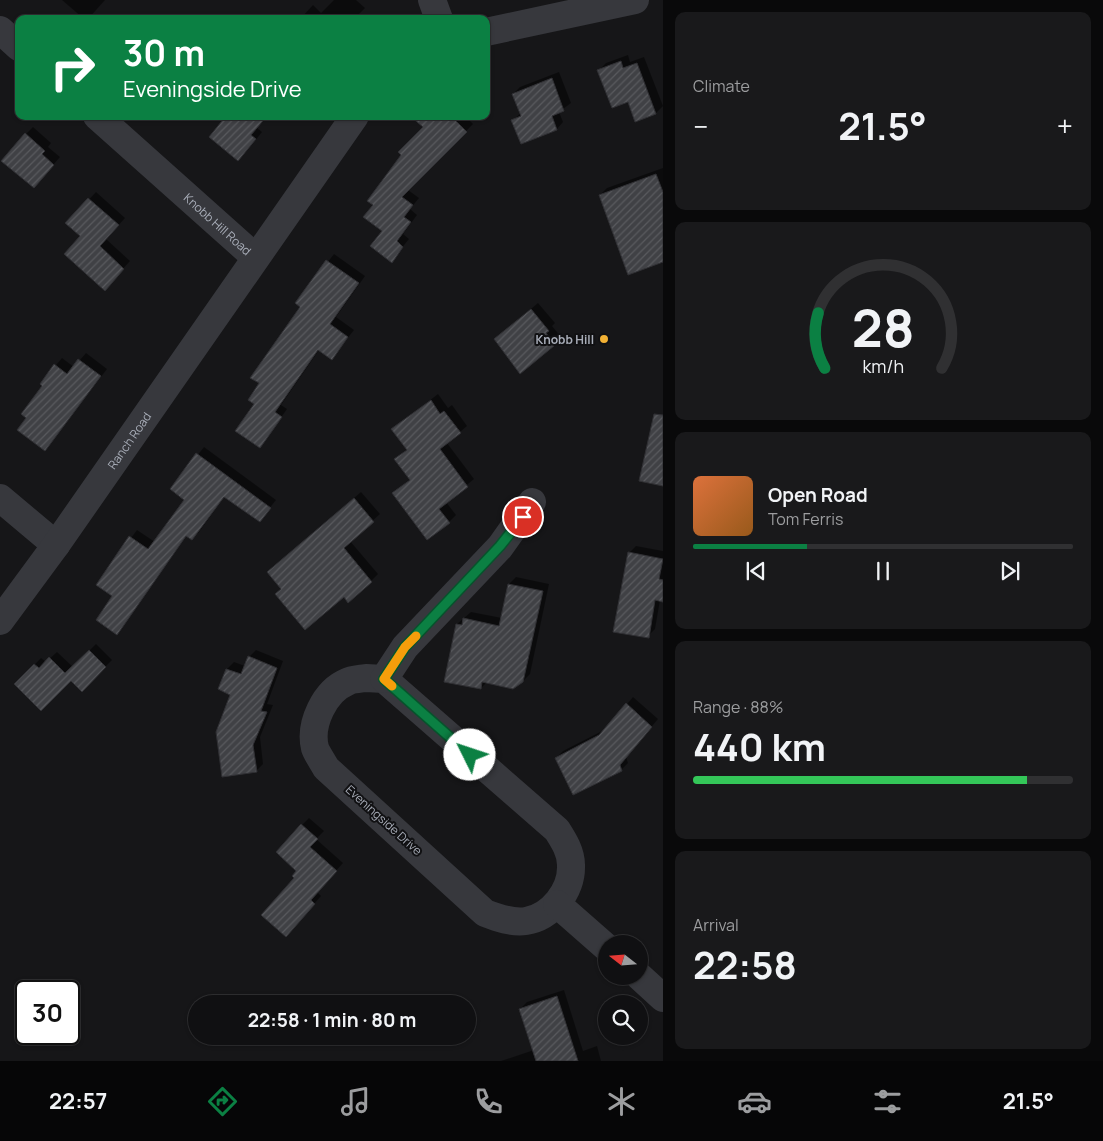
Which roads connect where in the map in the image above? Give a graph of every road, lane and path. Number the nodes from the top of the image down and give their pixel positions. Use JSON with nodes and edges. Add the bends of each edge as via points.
{"nodes":[{"id":1,"x":432,"y":0,"type":"edge"},
{"id":2,"x":636,"y":0,"type":"edge"},
{"id":3,"x":438,"y":15,"type":"edge"},
{"id":4,"x":0,"y":30,"type":"edge"},
{"id":5,"x":490,"y":31,"type":"edge"},
{"id":6,"x":15,"y":43,"type":"edge"},
{"id":7,"x":101,"y":120,"type":"edge"},
{"id":8,"x":351,"y":120,"type":"edge"},
{"id":9,"x":255,"y":257,"type":"junction"},
{"id":10,"x":0,"y":498,"type":"edge"},
{"id":11,"x":532,"y":502,"type":"dead end"},
{"id":12,"x":56,"y":545,"type":"junction"},
{"id":13,"x":0,"y":620,"type":"edge"},
{"id":14,"x":384,"y":679,"type":"junction"},
{"id":15,"x":557,"y":904,"type":"junction"},
{"id":16,"x":598,"y":940,"type":"edge"},
{"id":17,"x":648,"y":984,"type":"edge"},
{"id":18,"x":663,"y":998,"type":"edge"}],
"edges":[{"from":1,"to":3,"type":"street"},
{"from":2,"to":5,"type":"street"},
{"from":4,"to":6,"type":"street"},
{"from":7,"to":9,"type":"street","name":"Knobb Hill Road"},
{"from":8,"to":9,"type":"street","name":"Knobb Hill Road"},
{"from":9,"to":12,"type":"street","name":"Ranch Road"},
{"from":10,"to":12,"type":"street"},
{"from":11,"to":14,"type":"street","via":[[500,546],[405,647]]},
{"from":12,"to":13,"type":"street","name":"Ranch Road"},
{"from":14,"to":15,"type":"street","via":[[557,830],[567,847],[571,866],[567,886]]},
{"from":14,"to":15,"type":"street","name":"Eveningside Drive","via":[[347,681],[332,692],[315,725],[315,747],[326,768],[485,913],[504,920],[526,921],[543,915]]},
{"from":15,"to":16,"type":"street"},
{"from":17,"to":18,"type":"street"}]}
